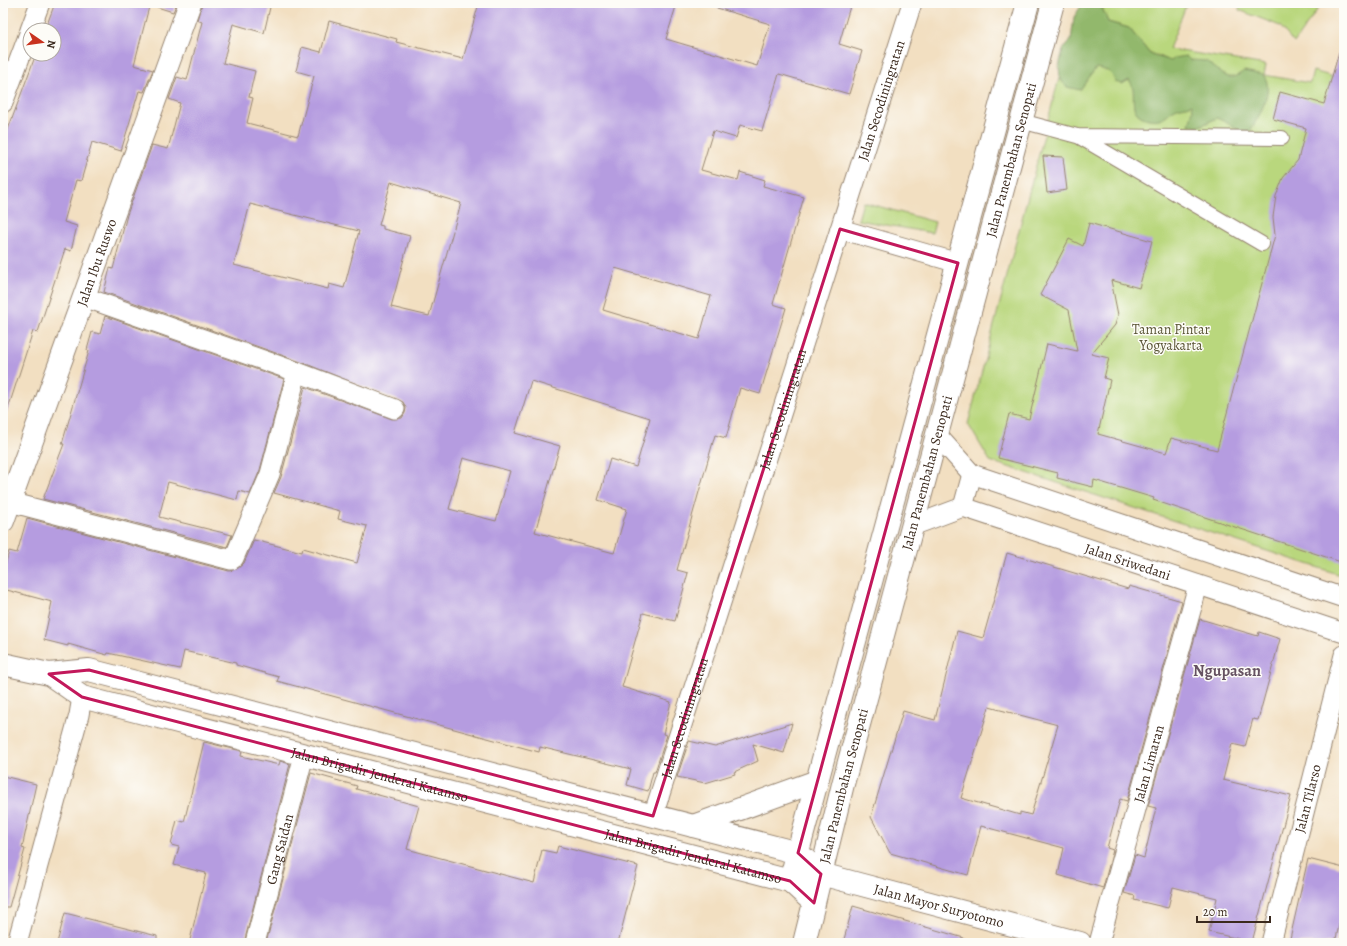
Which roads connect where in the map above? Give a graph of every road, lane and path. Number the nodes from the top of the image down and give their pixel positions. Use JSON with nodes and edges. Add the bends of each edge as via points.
{"nodes":[{"id":1,"x":40,"y":3,"type":"edge"},
{"id":2,"x":190,"y":3,"type":"edge"},
{"id":3,"x":912,"y":3,"type":"edge"},
{"id":4,"x":1028,"y":3,"type":"edge"},
{"id":5,"x":1053,"y":3,"type":"edge"},
{"id":6,"x":33,"y":22,"type":"edge"},
{"id":7,"x":22,"y":48,"type":"edge"},
{"id":8,"x":8,"y":80,"type":"edge"},
{"id":9,"x":3,"y":103,"type":"edge"},
{"id":10,"x":1021,"y":120,"type":"junction"},
{"id":11,"x":1077,"y":136,"type":"junction"},
{"id":12,"x":1282,"y":138,"type":"dead end"},
{"id":13,"x":840,"y":229,"type":"junction"},
{"id":14,"x":1262,"y":244,"type":"dead end"},
{"id":15,"x":958,"y":263,"type":"junction"},
{"id":16,"x":84,"y":297,"type":"junction"},
{"id":17,"x":297,"y":372,"type":"junction"},
{"id":18,"x":395,"y":409,"type":"dead end"},
{"id":19,"x":937,"y":435,"type":"junction"},
{"id":20,"x":972,"y":474,"type":"junction"},
{"id":21,"x":963,"y":507,"type":"junction"},
{"id":22,"x":6,"y":512,"type":"edge"},
{"id":23,"x":912,"y":526,"type":"junction"},
{"id":24,"x":1198,"y":585,"type":"junction"},
{"id":25,"x":1344,"y":598,"type":"edge"},
{"id":26,"x":1344,"y":633,"type":"edge"},
{"id":27,"x":1344,"y":655,"type":"edge"},
{"id":28,"x":3,"y":664,"type":"edge"},
{"id":29,"x":49,"y":674,"type":"junction"},
{"id":30,"x":82,"y":697,"type":"junction"},
{"id":31,"x":304,"y":755,"type":"junction"},
{"id":32,"x":817,"y":781,"type":"junction"},
{"id":33,"x":653,"y":816,"type":"junction"},
{"id":34,"x":693,"y":826,"type":"junction"},
{"id":35,"x":798,"y":853,"type":"junction"},
{"id":36,"x":821,"y":874,"type":"junction"},
{"id":37,"x":790,"y":881,"type":"junction"},
{"id":38,"x":814,"y":903,"type":"junction"},
{"id":39,"x":17,"y":943,"type":"edge"},
{"id":40,"x":255,"y":943,"type":"edge"},
{"id":41,"x":804,"y":943,"type":"edge"},
{"id":42,"x":1080,"y":943,"type":"edge"},
{"id":43,"x":1099,"y":943,"type":"edge"},
{"id":44,"x":1271,"y":943,"type":"edge"}],
"edges":[{"from":1,"to":6,"type":"street"},
{"from":2,"to":16,"type":"main road","name":"Jalan Ibu Ruswo"},
{"from":3,"to":13,"type":"street","name":"Jalan Secodiningratan"},
{"from":4,"to":15,"type":"main road","name":"Jalan Panembahan Senopati"},
{"from":5,"to":10,"type":"main road","name":"Jalan Panembahan Senopati"},
{"from":7,"to":8,"type":"street"},
{"from":8,"to":9,"type":"street"},
{"from":10,"to":11,"type":"street"},
{"from":10,"to":19,"type":"main road","name":"Jalan Panembahan Senopati"},
{"from":11,"to":12,"type":"street"},
{"from":11,"to":14,"type":"street"},
{"from":13,"to":15,"type":"street"},
{"from":13,"to":33,"type":"street","name":"Jalan Secodiningratan"},
{"from":15,"to":32,"type":"main road","name":"Jalan Panembahan Senopati"},
{"from":16,"to":17,"type":"street"},
{"from":16,"to":22,"type":"main road","name":"Jalan Ibu Ruswo"},
{"from":17,"to":18,"type":"street"},
{"from":17,"to":22,"type":"street","via":[[270,474],[231,560]]},
{"from":19,"to":20,"type":"street"},
{"from":19,"to":23,"type":"main road","name":"Jalan Panembahan Senopati"},
{"from":20,"to":21,"type":"street"},
{"from":20,"to":25,"type":"street"},
{"from":21,"to":23,"type":"street"},
{"from":21,"to":24,"type":"street","name":"Jalan Sriwedani"},
{"from":23,"to":36,"type":"main road","name":"Jalan Panembahan Senopati"},
{"from":24,"to":26,"type":"street","name":"Jalan Sriwedani"},
{"from":24,"to":43,"type":"street","name":"Jalan Limaran"},
{"from":27,"to":44,"type":"street","name":"Jalan Tilarso"},
{"from":28,"to":29,"type":"main road","name":"Jalan Brigadir Jenderal Katamso"},
{"from":29,"to":30,"type":"main road","name":"Jalan Brigadir Jenderal Katamso"},
{"from":29,"to":33,"type":"main road","name":"Jalan Brigadir Jenderal Katamso","via":[[89,670]]},
{"from":30,"to":31,"type":"main road","name":"Jalan Brigadir Jenderal Katamso"},
{"from":30,"to":39,"type":"street"},
{"from":31,"to":37,"type":"main road","name":"Jalan Brigadir Jenderal Katamso"},
{"from":31,"to":40,"type":"street","name":"Gang Saidan"},
{"from":32,"to":34,"type":"main road"},
{"from":32,"to":35,"type":"main road","name":"Jalan Panembahan Senopati"},
{"from":33,"to":34,"type":"main road","name":"Jalan Brigadir Jenderal Katamso"},
{"from":34,"to":35,"type":"main road","name":"Jalan Brigadir Jenderal Katamso"},
{"from":35,"to":36,"type":"main road","name":"Jalan Brigadir Jenderal Katamso"},
{"from":35,"to":37,"type":"main road","name":"Jalan Panembahan Senopati"},
{"from":36,"to":37,"type":"main road","name":"Jalan Brigadir Jenderal Katamso"},
{"from":36,"to":38,"type":"main road","name":"Jalan Panembahan Senopati"},
{"from":36,"to":42,"type":"main road","name":"Jalan Mayor Suryotomo"},
{"from":37,"to":38,"type":"main road"},
{"from":38,"to":41,"type":"main road","name":"Jalan Panembahan Senopati"}]}
